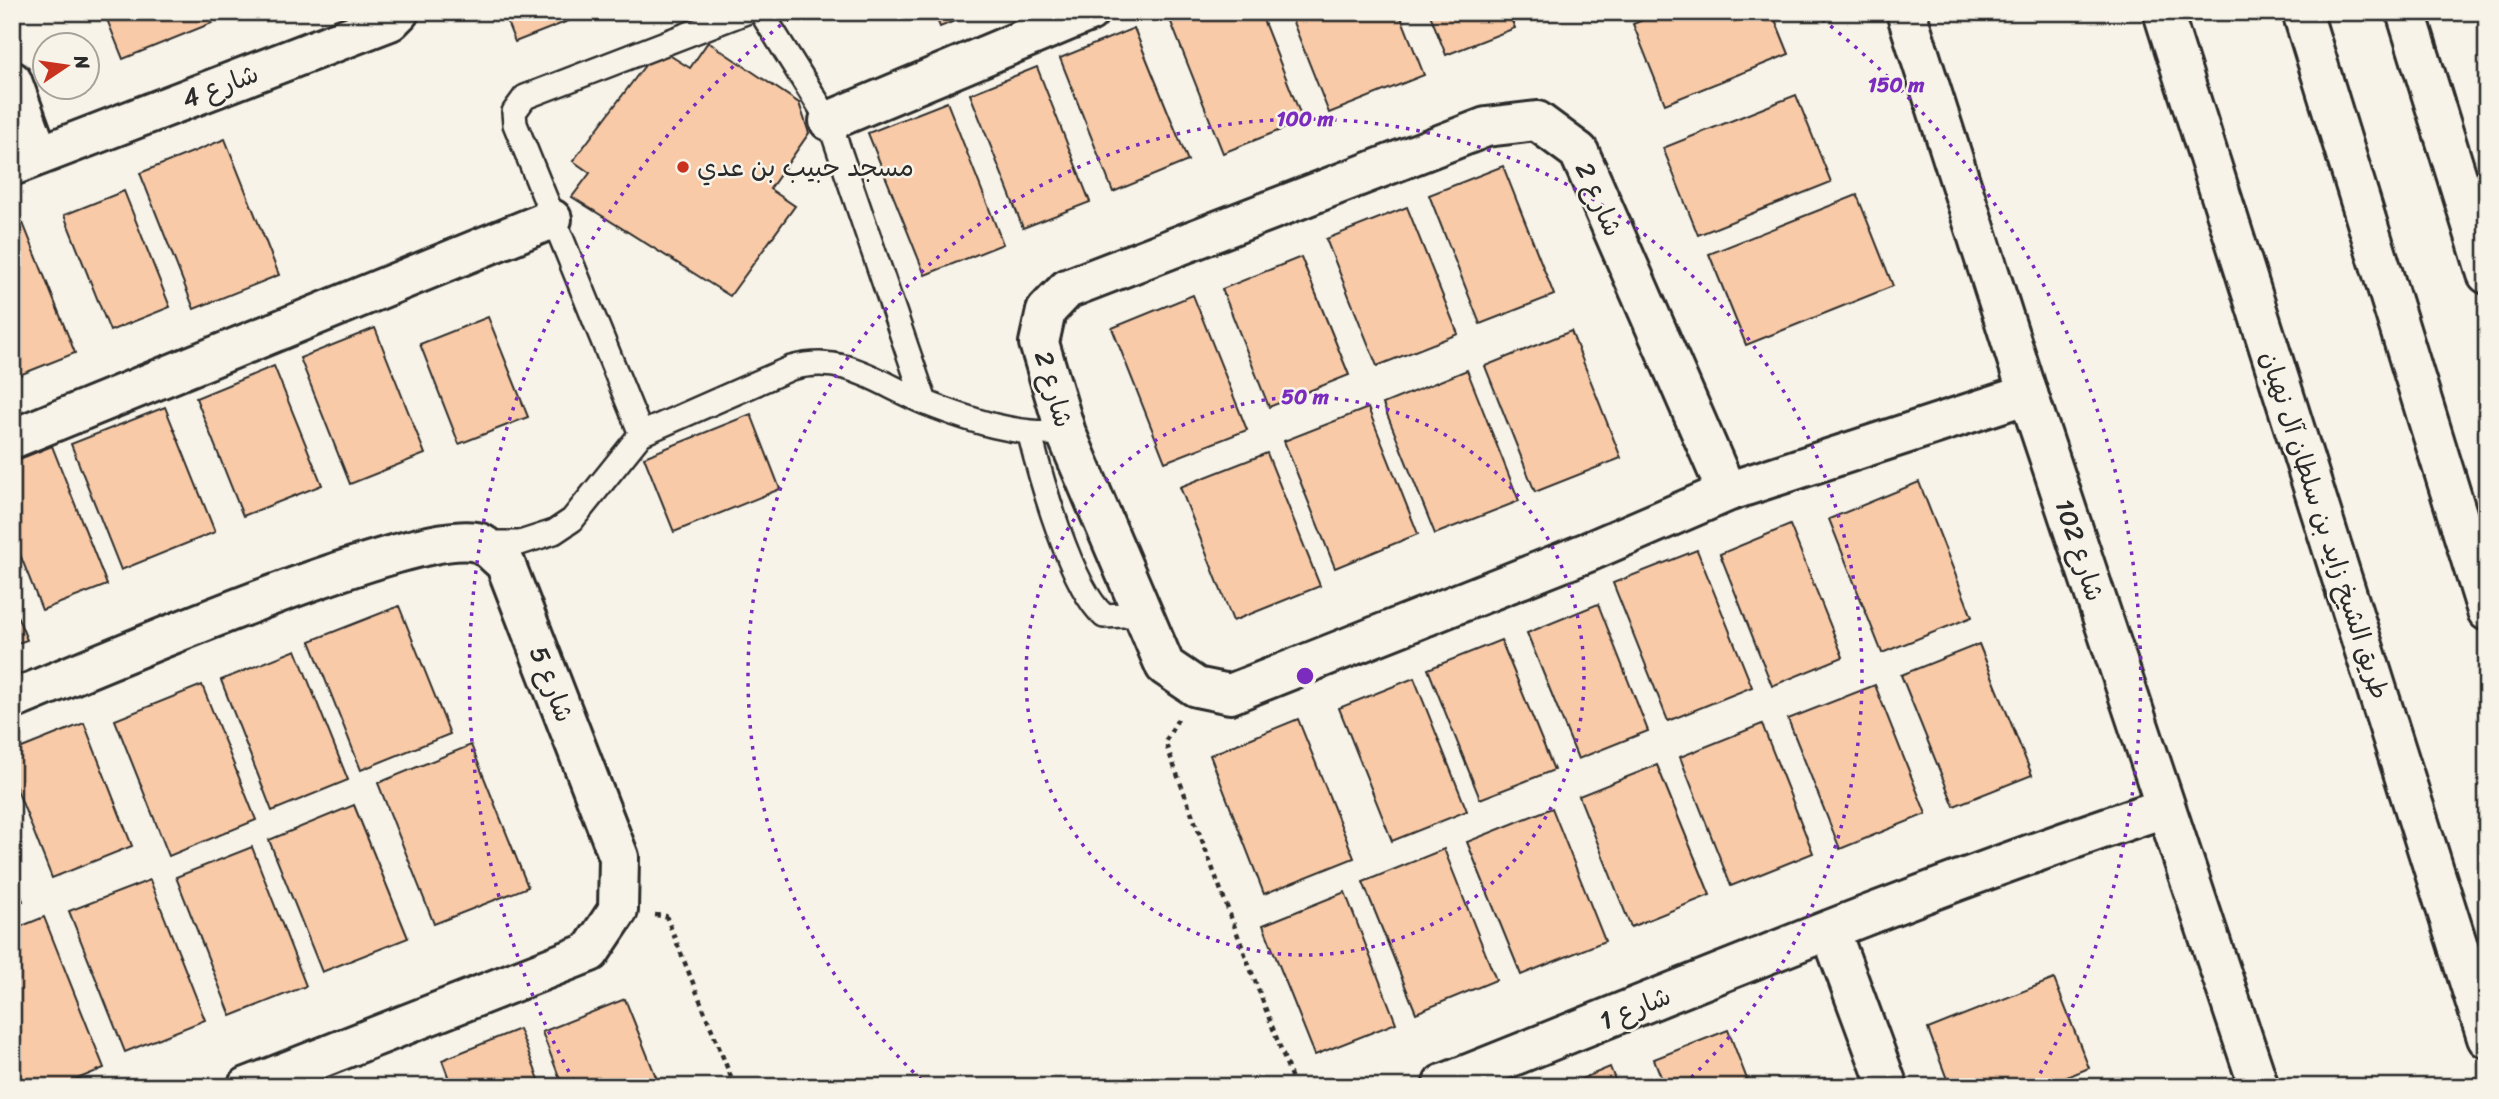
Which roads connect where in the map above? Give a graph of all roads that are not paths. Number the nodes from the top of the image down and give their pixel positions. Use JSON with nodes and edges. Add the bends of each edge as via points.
{"nodes":[{"id":1,"x":399,"y":12,"type":"edge"},
{"id":2,"x":746,"y":12,"type":"edge"},
{"id":3,"x":761,"y":12,"type":"edge"},
{"id":4,"x":1089,"y":12,"type":"edge"},
{"id":5,"x":1906,"y":12,"type":"edge"},
{"id":6,"x":2163,"y":12,"type":"edge"},
{"id":7,"x":2302,"y":12,"type":"edge"},
{"id":8,"x":2406,"y":12,"type":"edge"},
{"id":9,"x":12,"y":81,"type":"edge"},
{"id":10,"x":829,"y":121,"type":"junction"},
{"id":11,"x":26,"y":161,"type":"edge"},
{"id":12,"x":552,"y":219,"type":"junction"},
{"id":13,"x":2487,"y":274,"type":"edge"},
{"id":14,"x":2028,"y":394,"type":"junction"},
{"id":15,"x":925,"y":402,"type":"junction"},
{"id":16,"x":641,"y":434,"type":"junction"},
{"id":17,"x":1048,"y":434,"type":"junction"},
{"id":18,"x":12,"y":439,"type":"edge"},
{"id":19,"x":1727,"y":492,"type":"junction"},
{"id":20,"x":480,"y":543,"type":"junction"},
{"id":21,"x":2487,"y":611,"type":"edge"},
{"id":22,"x":12,"y":700,"type":"edge"},
{"id":23,"x":2164,"y":808,"type":"junction"},
{"id":24,"x":1830,"y":930,"type":"junction"},
{"id":25,"x":2484,"y":1034,"type":"edge"},
{"id":26,"x":247,"y":1087,"type":"edge"},
{"id":27,"x":1442,"y":1087,"type":"edge"},
{"id":28,"x":1888,"y":1087,"type":"edge"},
{"id":29,"x":2259,"y":1087,"type":"edge"}],
"edges":[{"from":1,"to":11,"type":"main road","name":"شارع 4","via":[[390,21]]},
{"from":2,"to":12,"type":"lane","via":[[519,103],[515,124]]},
{"from":3,"to":10,"type":"lane"},
{"from":4,"to":10,"type":"main road"},
{"from":5,"to":14,"type":"main road","name":"شارع 102"},
{"from":6,"to":25,"type":"main road","name":"طريق الشيخ زايد بن سلطان آل نهيان"},
{"from":7,"to":21,"type":"main road"},
{"from":8,"to":13,"type":"main road"},
{"from":9,"to":11,"type":"main road","name":"شارع 4"},
{"from":10,"to":15,"type":"lane"},
{"from":12,"to":16,"type":"lane"},
{"from":12,"to":18,"type":"main road"},
{"from":14,"to":19,"type":"main road","name":"شارع 2"},
{"from":14,"to":23,"type":"main road","name":"شارع 102"},
{"from":15,"to":16,"type":"lane","via":[[840,363],[808,363]]},
{"from":15,"to":17,"type":"lane","via":[[994,427]]},
{"from":16,"to":20,"type":"lane","via":[[572,520],[554,532],[520,543]]},
{"from":17,"to":19,"type":"main road","name":"شارع 2","via":[[1143,614],[1165,666],[1196,687],[1230,694]]},
{"from":17,"to":19,"type":"main road","name":"شارع 2","via":[[1038,343],[1046,311],[1067,289],[1486,127],[1537,121],[1579,152]]},
{"from":20,"to":22,"type":"main road","via":[[429,544],[275,594]]},
{"from":20,"to":26,"type":"main road","name":"شارع 5","via":[[505,563],[618,857],[618,910],[590,952]]},
{"from":23,"to":24,"type":"main road","name":"شارع 1"},
{"from":23,"to":29,"type":"main road","name":"شارع 102"},
{"from":24,"to":27,"type":"main road","name":"شارع 1"},
{"from":24,"to":28,"type":"main road"}]}
